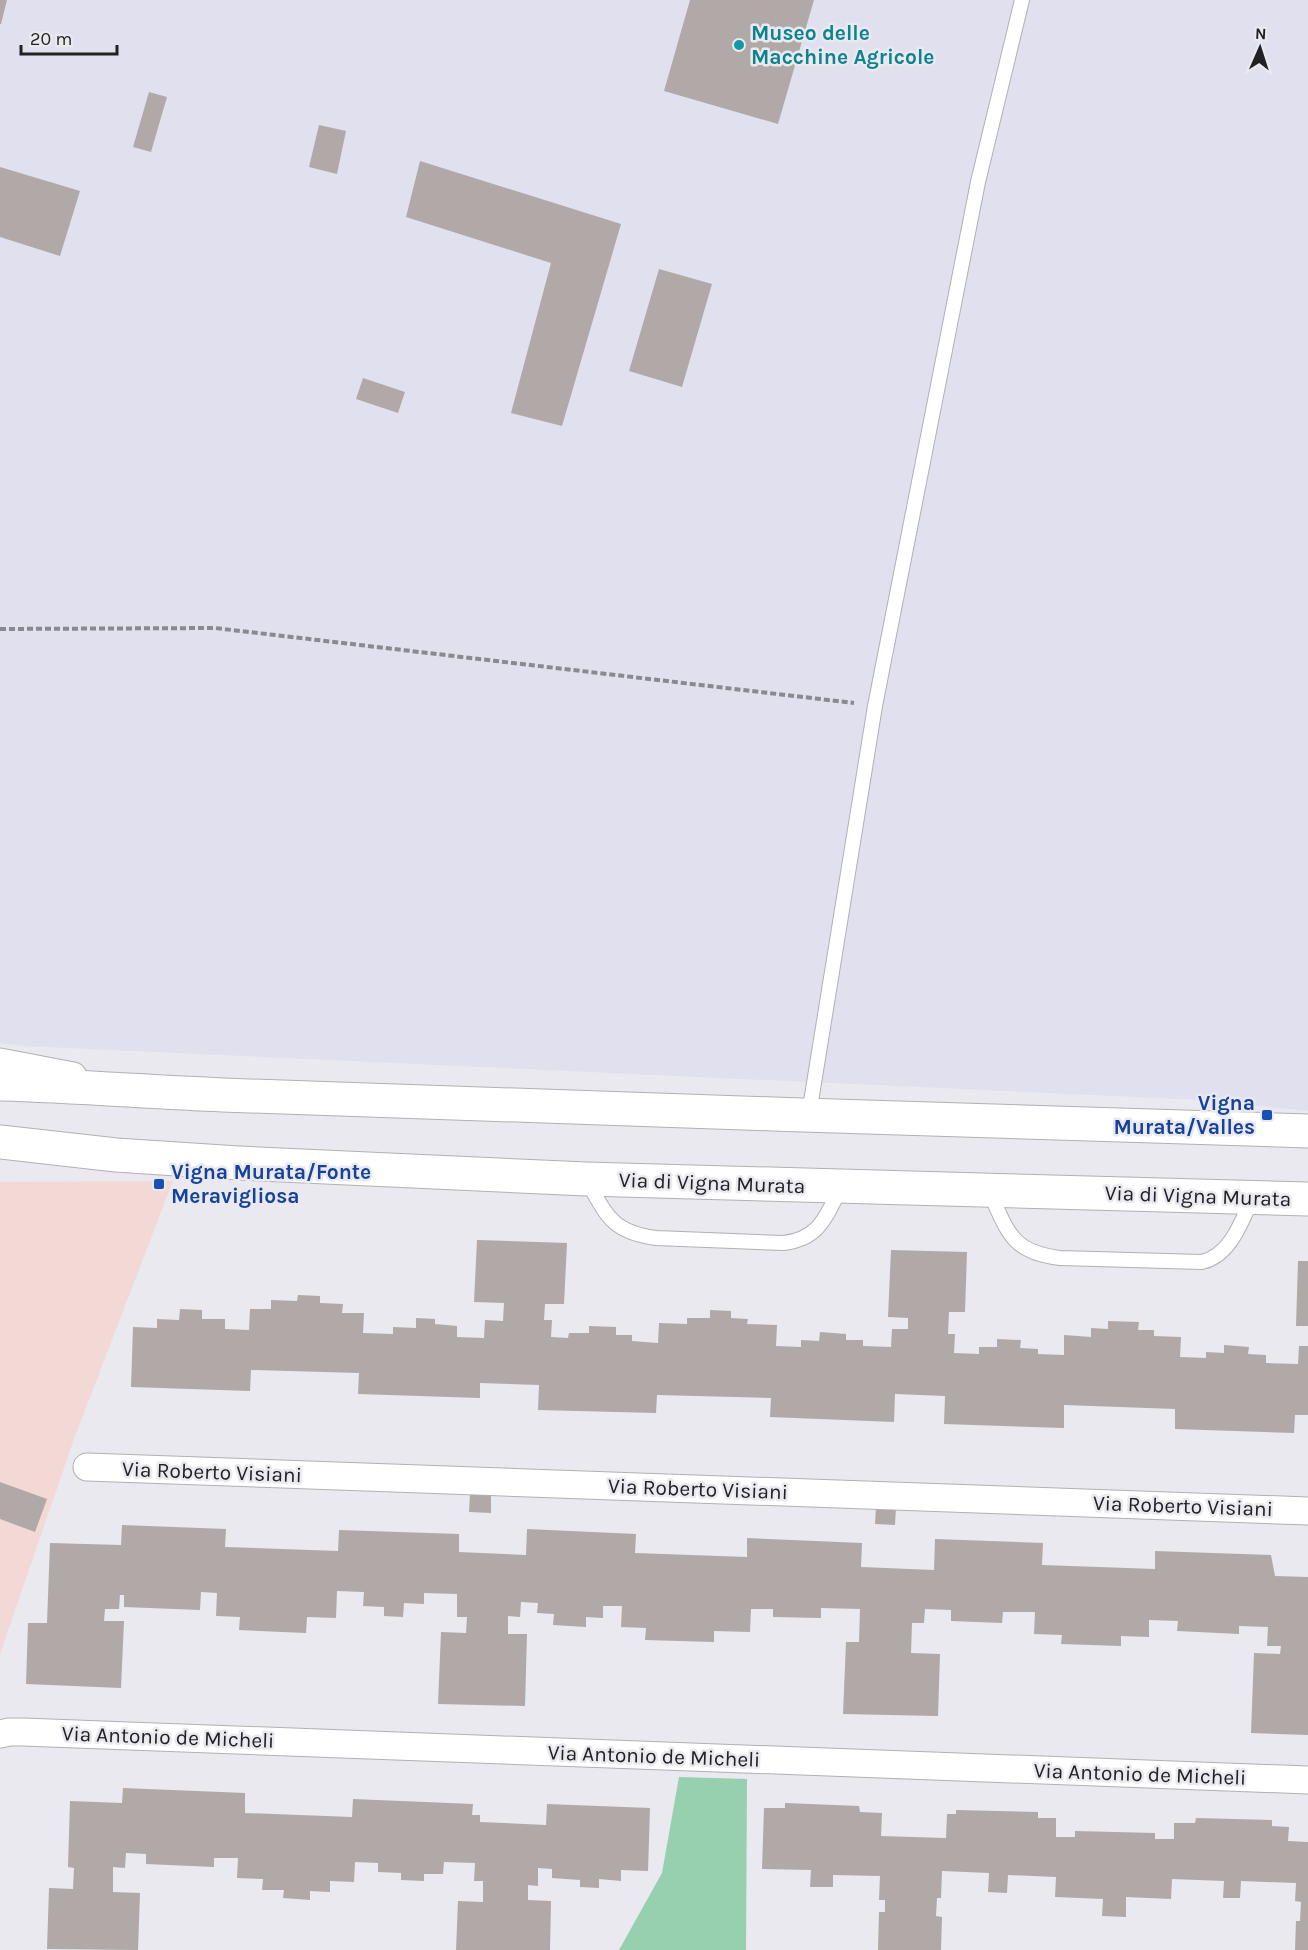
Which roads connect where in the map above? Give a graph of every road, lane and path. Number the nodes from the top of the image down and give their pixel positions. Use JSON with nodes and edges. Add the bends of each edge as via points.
{"nodes":[{"id":1,"x":1022,"y":0,"type":"edge"},
{"id":2,"x":0,"y":628,"type":"edge"},
{"id":3,"x":875,"y":706,"type":"junction"},
{"id":4,"x":0,"y":1062,"type":"edge"},
{"id":5,"x":0,"y":1084,"type":"edge"},
{"id":6,"x":141,"y":1092,"type":"junction"},
{"id":7,"x":809,"y":1116,"type":"junction"},
{"id":8,"x":1308,"y":1131,"type":"edge"},
{"id":9,"x":0,"y":1142,"type":"edge"},
{"id":10,"x":116,"y":1155,"type":"junction"},
{"id":11,"x":0,"y":1157,"type":"edge"},
{"id":12,"x":586,"y":1179,"type":"junction"},
{"id":13,"x":841,"y":1187,"type":"junction"},
{"id":14,"x":989,"y":1191,"type":"junction"},
{"id":15,"x":1254,"y":1197,"type":"junction"},
{"id":16,"x":1308,"y":1199,"type":"edge"},
{"id":17,"x":87,"y":1467,"type":"dead end"},
{"id":18,"x":1308,"y":1510,"type":"edge"},
{"id":19,"x":0,"y":1734,"type":"edge"},
{"id":20,"x":1308,"y":1780,"type":"edge"}],
"edges":[{"from":1,"to":3,"type":"lane","via":[[978,182]]},
{"from":2,"to":3,"type":"path","via":[[215,628]]},
{"from":3,"to":7,"type":"lane"},
{"from":4,"to":6,"type":"street"},
{"from":5,"to":6,"type":"main road"},
{"from":6,"to":7,"type":"main road"},
{"from":7,"to":8,"type":"main road"},
{"from":9,"to":10,"type":"main road","name":"Via di Vigna Murata"},
{"from":10,"to":11,"type":"street","name":"Via di Vigna Murata"},
{"from":10,"to":12,"type":"main road","name":"Via di Vigna Murata"},
{"from":12,"to":13,"type":"main road","name":"Via di Vigna Murata"},
{"from":12,"to":13,"type":"lane","via":[[614,1224],[638,1236],[783,1243],[812,1234],[824,1221]]},
{"from":13,"to":14,"type":"main road","name":"Via di Vigna Murata"},
{"from":14,"to":15,"type":"main road","name":"Via di Vigna Murata"},
{"from":14,"to":15,"type":"lane","via":[[1016,1242],[1040,1256],[1202,1262],[1222,1253]]},
{"from":15,"to":16,"type":"main road","name":"Via di Vigna Murata"},
{"from":17,"to":18,"type":"street","name":"Via Roberto Visiani"},
{"from":19,"to":20,"type":"street","name":"Via Antonio de Micheli"}]}
